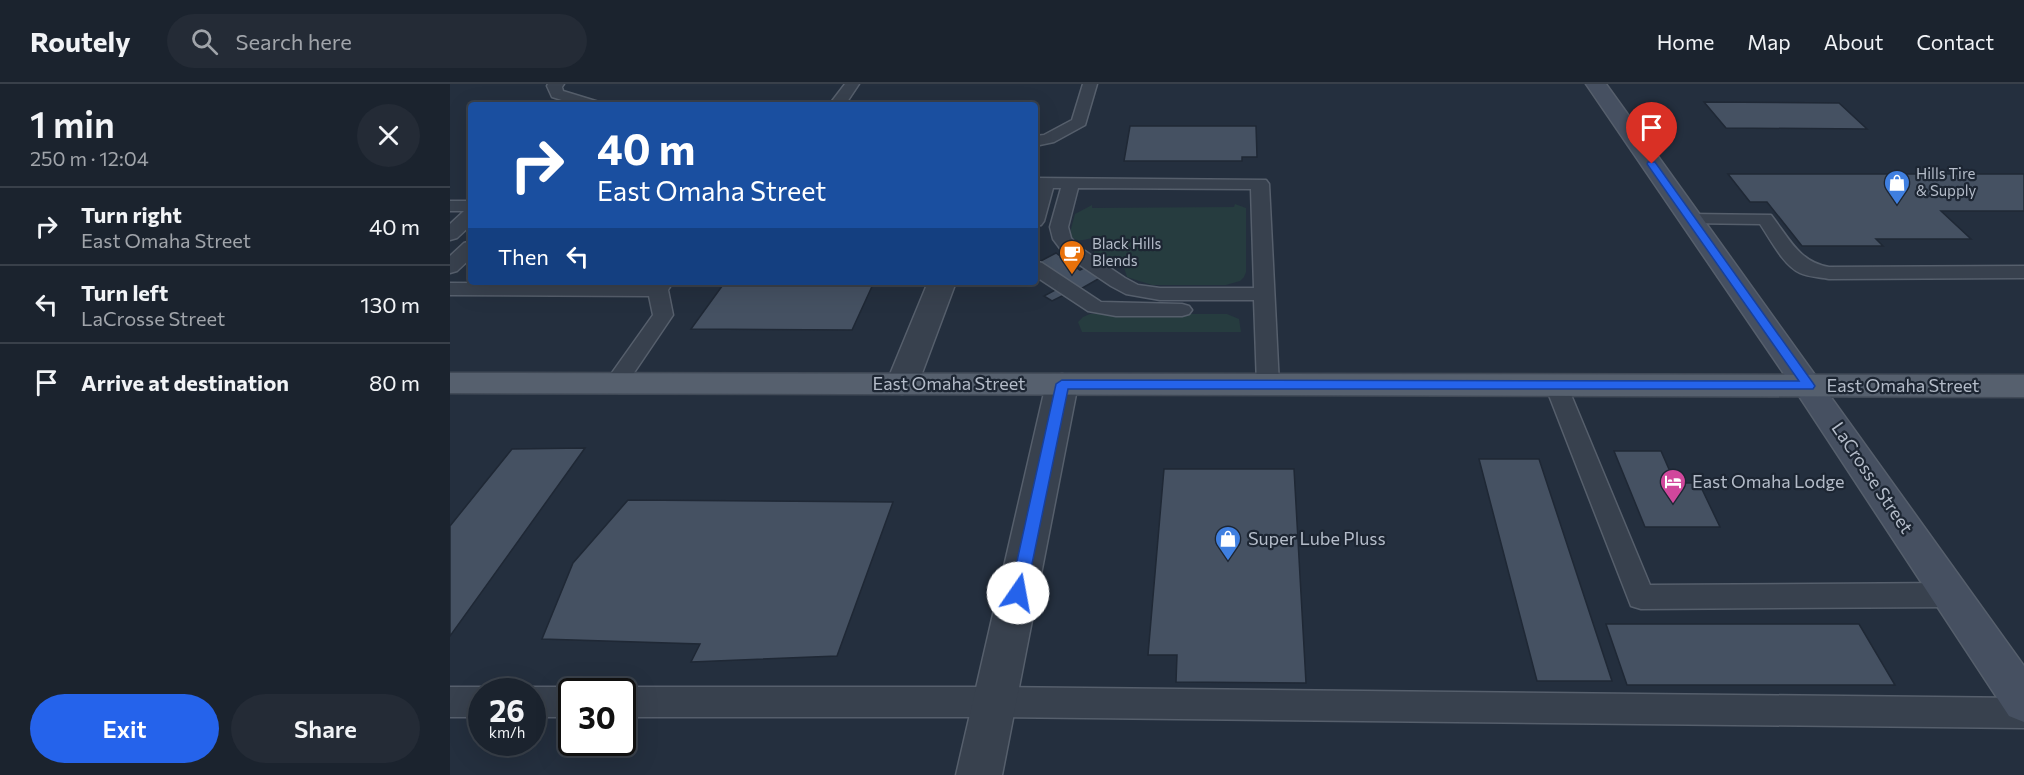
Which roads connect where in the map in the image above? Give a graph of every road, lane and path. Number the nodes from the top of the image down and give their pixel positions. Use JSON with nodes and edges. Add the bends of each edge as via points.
{"nodes":[{"id":1,"x":557,"y":84,"type":"edge"},
{"id":2,"x":852,"y":84,"type":"edge"},
{"id":3,"x":1090,"y":84,"type":"edge"},
{"id":4,"x":1596,"y":84,"type":"edge"},
{"id":5,"x":584,"y":102,"type":"edge"},
{"id":6,"x":839,"y":102,"type":"edge"},
{"id":7,"x":1038,"y":141,"type":"edge"},
{"id":8,"x":1041,"y":183,"type":"edge"},
{"id":9,"x":1071,"y":183,"type":"junction"},
{"id":10,"x":1038,"y":202,"type":"edge"},
{"id":11,"x":450,"y":206,"type":"edge"},
{"id":12,"x":468,"y":206,"type":"edge"},
{"id":13,"x":468,"y":219,"type":"edge"},
{"id":14,"x":1690,"y":219,"type":"junction"},
{"id":15,"x":450,"y":234,"type":"edge"},
{"id":16,"x":468,"y":250,"type":"edge"},
{"id":17,"x":450,"y":267,"type":"edge"},
{"id":18,"x":1038,"y":269,"type":"edge"},
{"id":19,"x":2024,"y":272,"type":"edge"},
{"id":20,"x":941,"y":285,"type":"edge"},
{"id":21,"x":660,"y":286,"type":"edge"},
{"id":22,"x":450,"y":289,"type":"edge"},
{"id":23,"x":1265,"y":302,"type":"junction"},
{"id":24,"x":450,"y":383,"type":"edge"},
{"id":25,"x":615,"y":384,"type":"junction"},
{"id":26,"x":902,"y":384,"type":"junction"},
{"id":27,"x":1062,"y":384,"type":"junction"},
{"id":28,"x":1268,"y":385,"type":"junction"},
{"id":29,"x":1556,"y":385,"type":"junction"},
{"id":30,"x":1808,"y":386,"type":"junction"},
{"id":31,"x":2024,"y":386,"type":"edge"},
{"id":32,"x":1951,"y":595,"type":"junction"},
{"id":33,"x":450,"y":702,"type":"edge"},
{"id":34,"x":468,"y":702,"type":"edge"},
{"id":35,"x":636,"y":702,"type":"edge"},
{"id":36,"x":995,"y":702,"type":"junction"},
{"id":37,"x":2024,"y":702,"type":"edge"},
{"id":38,"x":2024,"y":713,"type":"edge"},
{"id":39,"x":980,"y":775,"type":"edge"}],
"edges":[{"from":1,"to":5,"type":"lane","via":[[557,94]]},
{"from":2,"to":6,"type":"lane"},
{"from":3,"to":7,"type":"lane","via":[[1079,122]]},
{"from":4,"to":14,"type":"main road","name":"LaCrosse Street"},
{"from":8,"to":9,"type":"lane"},
{"from":8,"to":10,"type":"lane"},
{"from":9,"to":23,"type":"lane","via":[[1059,226],[1062,239],[1072,251],[1118,282],[1133,290],[1160,294]]},
{"from":9,"to":23,"type":"lane","via":[[1260,184]]},
{"from":11,"to":12,"type":"lane"},
{"from":13,"to":15,"type":"lane"},
{"from":14,"to":19,"type":"lane","via":[[1765,219],[1796,260],[1807,269],[1829,273]]},
{"from":14,"to":30,"type":"main road","name":"LaCrosse Street"},
{"from":16,"to":17,"type":"lane"},
{"from":18,"to":23,"type":"lane","via":[[1095,307],[1116,310]]},
{"from":20,"to":26,"type":"street"},
{"from":21,"to":22,"type":"lane"},
{"from":21,"to":25,"type":"lane","via":[[663,315]]},
{"from":23,"to":28,"type":"lane"},
{"from":24,"to":25,"type":"main road","name":"East Omaha Street"},
{"from":25,"to":26,"type":"main road","name":"East Omaha Street"},
{"from":26,"to":27,"type":"main road","name":"East Omaha Street"},
{"from":27,"to":28,"type":"main road","name":"East Omaha Street"},
{"from":27,"to":36,"type":"street"},
{"from":28,"to":29,"type":"main road","name":"East Omaha Street"},
{"from":29,"to":30,"type":"main road","name":"East Omaha Street"},
{"from":29,"to":32,"type":"lane","via":[[1641,597]]},
{"from":30,"to":31,"type":"main road","name":"East Omaha Street"},
{"from":30,"to":32,"type":"main road","name":"LaCrosse Street"},
{"from":32,"to":37,"type":"main road","name":"LaCrosse Street"},
{"from":33,"to":34,"type":"lane"},
{"from":35,"to":36,"type":"lane"},
{"from":36,"to":38,"type":"lane"},
{"from":36,"to":39,"type":"street"}]}
